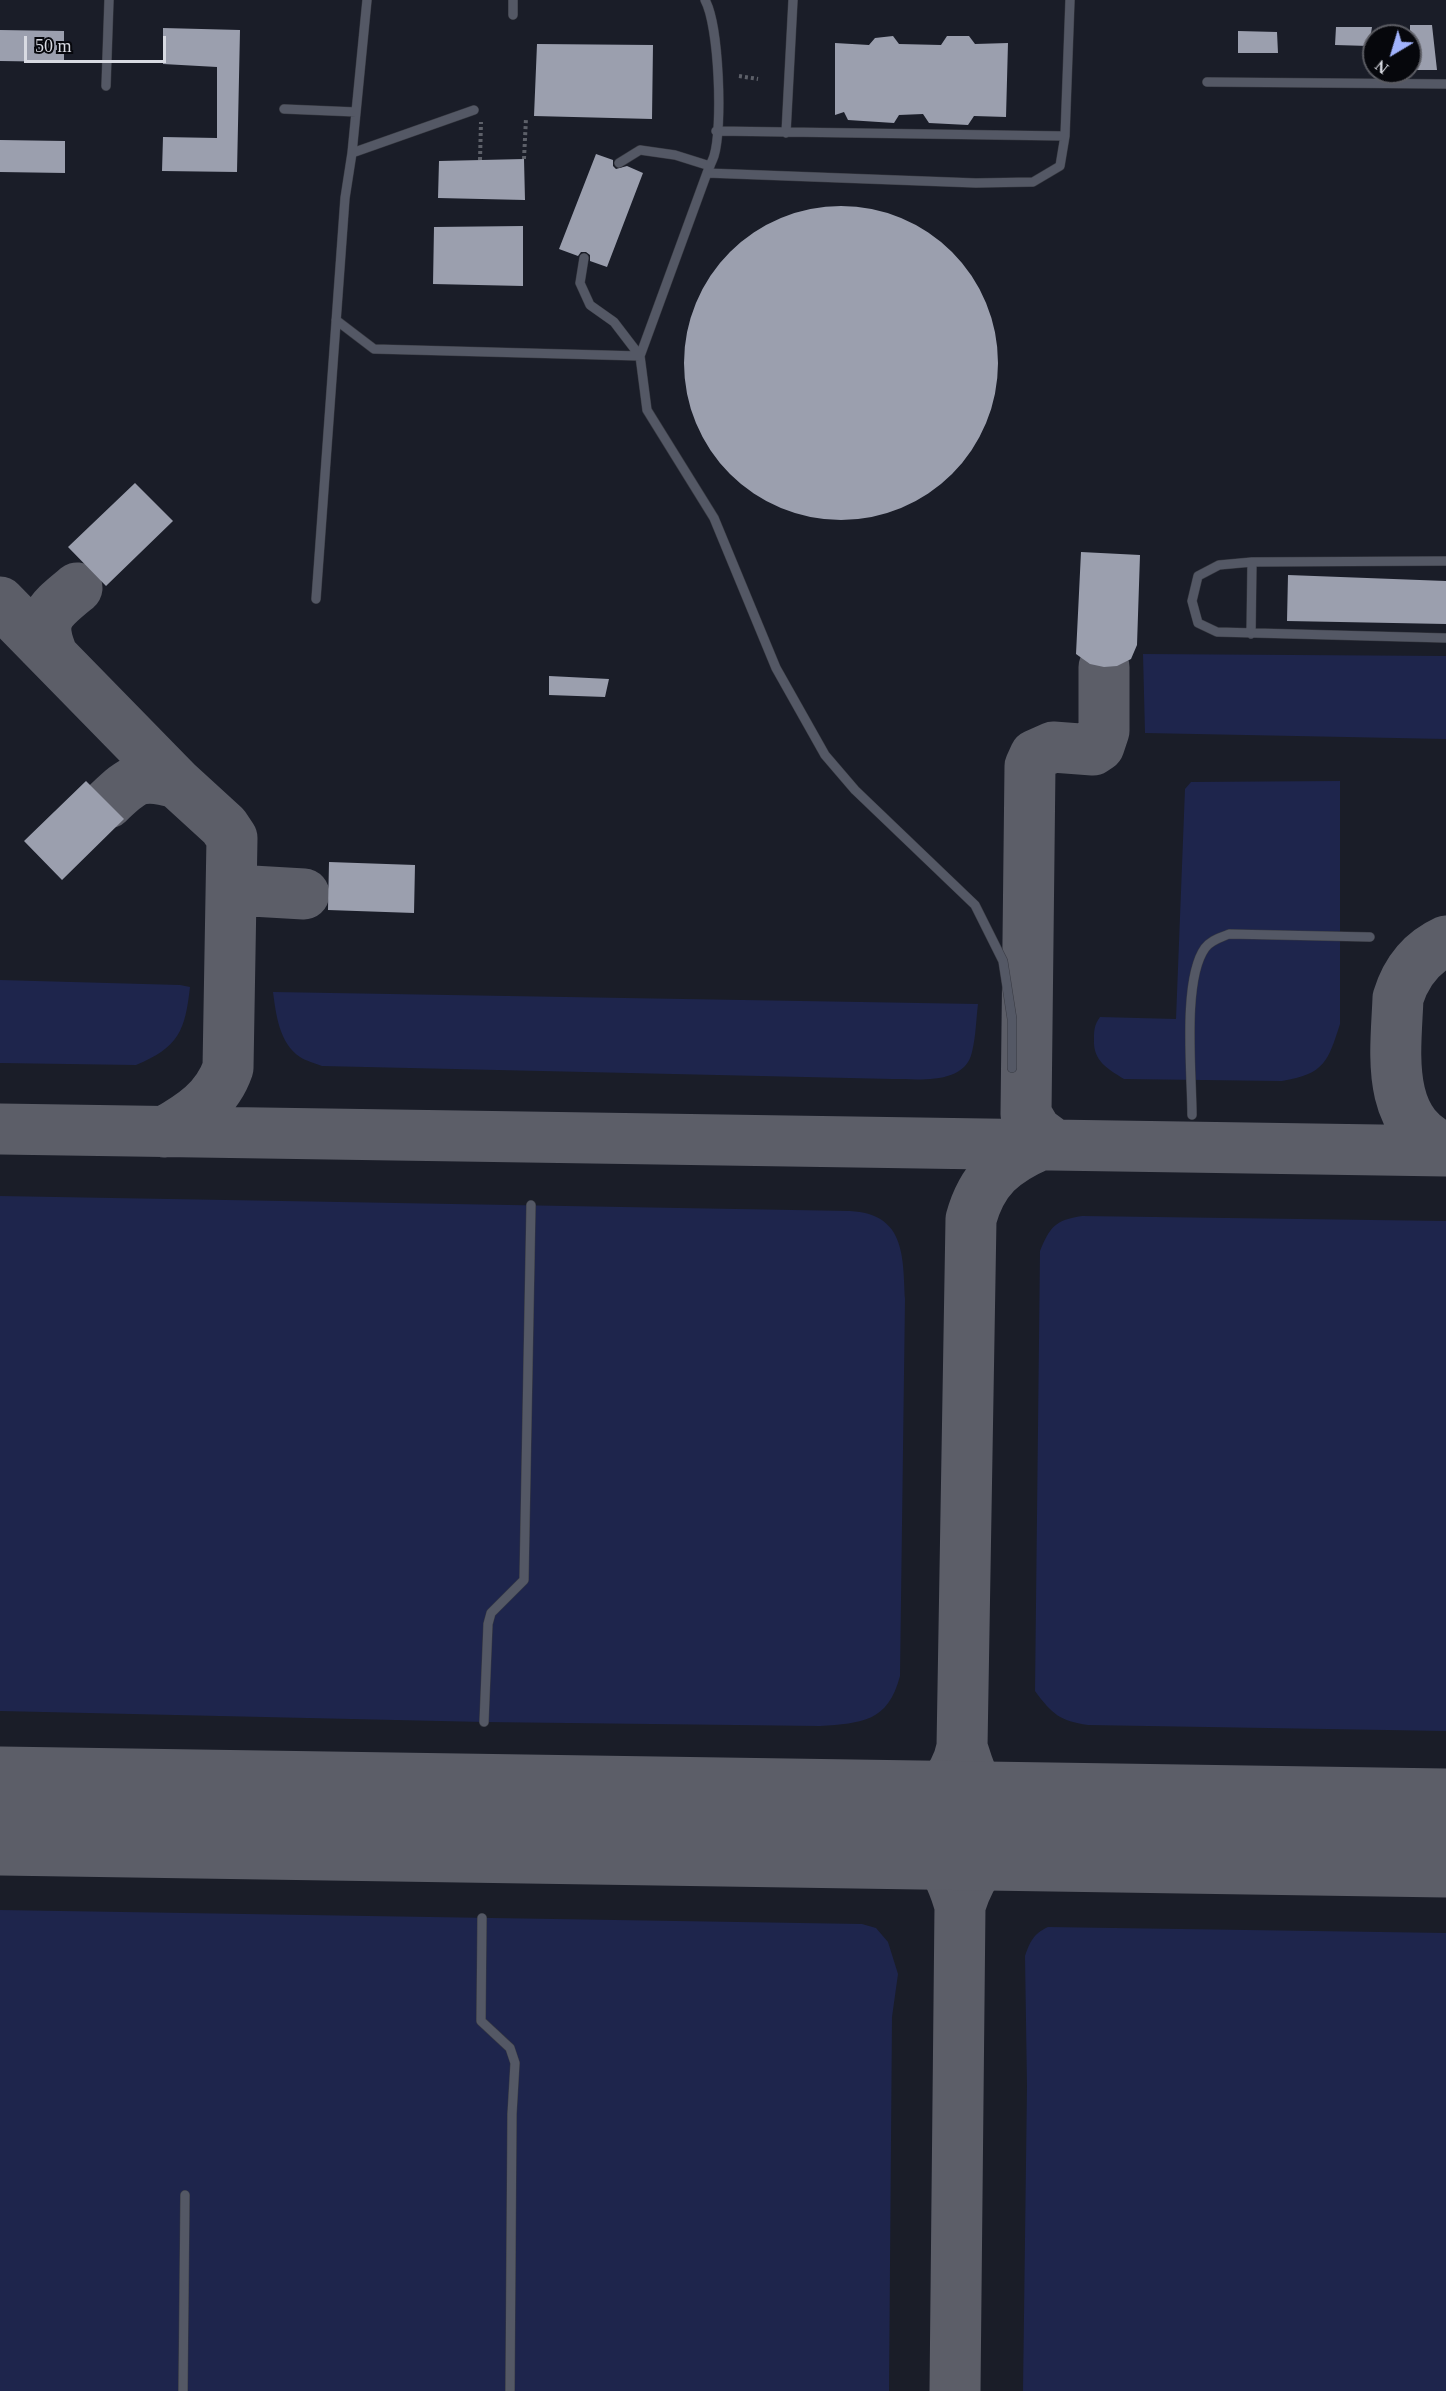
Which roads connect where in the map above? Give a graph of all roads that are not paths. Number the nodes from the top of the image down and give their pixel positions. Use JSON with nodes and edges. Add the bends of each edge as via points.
{"nodes":[{"id":1,"x":109,"y":0,"type":"edge"},
{"id":2,"x":367,"y":0,"type":"edge"},
{"id":3,"x":513,"y":0,"type":"edge"},
{"id":4,"x":705,"y":0,"type":"edge"},
{"id":5,"x":792,"y":0,"type":"edge"},
{"id":6,"x":1070,"y":0,"type":"edge"},
{"id":7,"x":513,"y":15,"type":"dead end"},
{"id":8,"x":1207,"y":82,"type":"dead end"},
{"id":9,"x":1446,"y":84,"type":"edge"},
{"id":10,"x":106,"y":86,"type":"dead end"},
{"id":11,"x":284,"y":109,"type":"dead end"},
{"id":12,"x":356,"y":112,"type":"junction"},
{"id":13,"x":478,"y":113,"type":"road end"},
{"id":14,"x":716,"y":131,"type":"junction"},
{"id":15,"x":786,"y":133,"type":"junction"},
{"id":16,"x":1065,"y":136,"type":"junction"},
{"id":17,"x":352,"y":153,"type":"junction"},
{"id":18,"x":619,"y":163,"type":"dead end"},
{"id":19,"x":708,"y":169,"type":"junction"},
{"id":20,"x":584,"y":258,"type":"dead end"},
{"id":21,"x":336,"y":320,"type":"junction"},
{"id":22,"x":640,"y":356,"type":"junction"},
{"id":23,"x":1446,"y":561,"type":"edge"},
{"id":24,"x":1252,"y":562,"type":"junction"},
{"id":25,"x":316,"y":598,"type":"dead end"},
{"id":26,"x":1251,"y":634,"type":"junction"},
{"id":27,"x":1446,"y":638,"type":"edge"},
{"id":28,"x":1370,"y":937,"type":"dead end"},
{"id":29,"x":1012,"y":1068,"type":"dead end"},
{"id":30,"x":1192,"y":1115,"type":"dead end"},
{"id":31,"x":531,"y":1205,"type":"dead end"},
{"id":32,"x":484,"y":1722,"type":"dead end"},
{"id":33,"x":482,"y":1918,"type":"dead end"},
{"id":34,"x":185,"y":2195,"type":"dead end"},
{"id":35,"x":183,"y":2391,"type":"edge"},
{"id":36,"x":510,"y":2391,"type":"edge"}],
"edges":[{"from":1,"to":10,"type":"lane"},
{"from":2,"to":12,"type":"lane"},
{"from":3,"to":7,"type":"lane"},
{"from":4,"to":14,"type":"lane","via":[[710,9],[718,65]]},
{"from":5,"to":15,"type":"lane"},
{"from":6,"to":16,"type":"lane"},
{"from":8,"to":9,"type":"lane"},
{"from":11,"to":12,"type":"lane"},
{"from":12,"to":17,"type":"lane"},
{"from":13,"to":17,"type":"lane"},
{"from":14,"to":15,"type":"lane"},
{"from":14,"to":19,"type":"lane"},
{"from":15,"to":16,"type":"lane"},
{"from":16,"to":19,"type":"lane","via":[[1060,166],[1034,182],[976,183]]},
{"from":17,"to":21,"type":"lane"},
{"from":18,"to":19,"type":"lane","via":[[640,150],[675,155]]},
{"from":19,"to":22,"type":"lane"},
{"from":20,"to":22,"type":"lane","via":[[580,283],[590,305],[614,322]]},
{"from":21,"to":22,"type":"lane","via":[[374,349]]},
{"from":21,"to":25,"type":"lane"},
{"from":22,"to":29,"type":"lane","via":[[647,410],[714,518],[776,668],[825,756],[975,905],[1003,961],[1012,1019]]},
{"from":23,"to":24,"type":"lane"},
{"from":24,"to":26,"type":"lane"},
{"from":24,"to":26,"type":"lane","via":[[1219,565],[1198,576],[1192,601],[1198,623],[1217,632]]},
{"from":26,"to":27,"type":"lane"},
{"from":28,"to":30,"type":"lane","via":[[1229,934],[1205,949],[1192,994]]},
{"from":31,"to":32,"type":"lane","via":[[524,1580],[491,1613]]},
{"from":33,"to":36,"type":"lane","via":[[481,2021],[510,2048],[515,2062]]},
{"from":34,"to":35,"type":"lane"}]}
